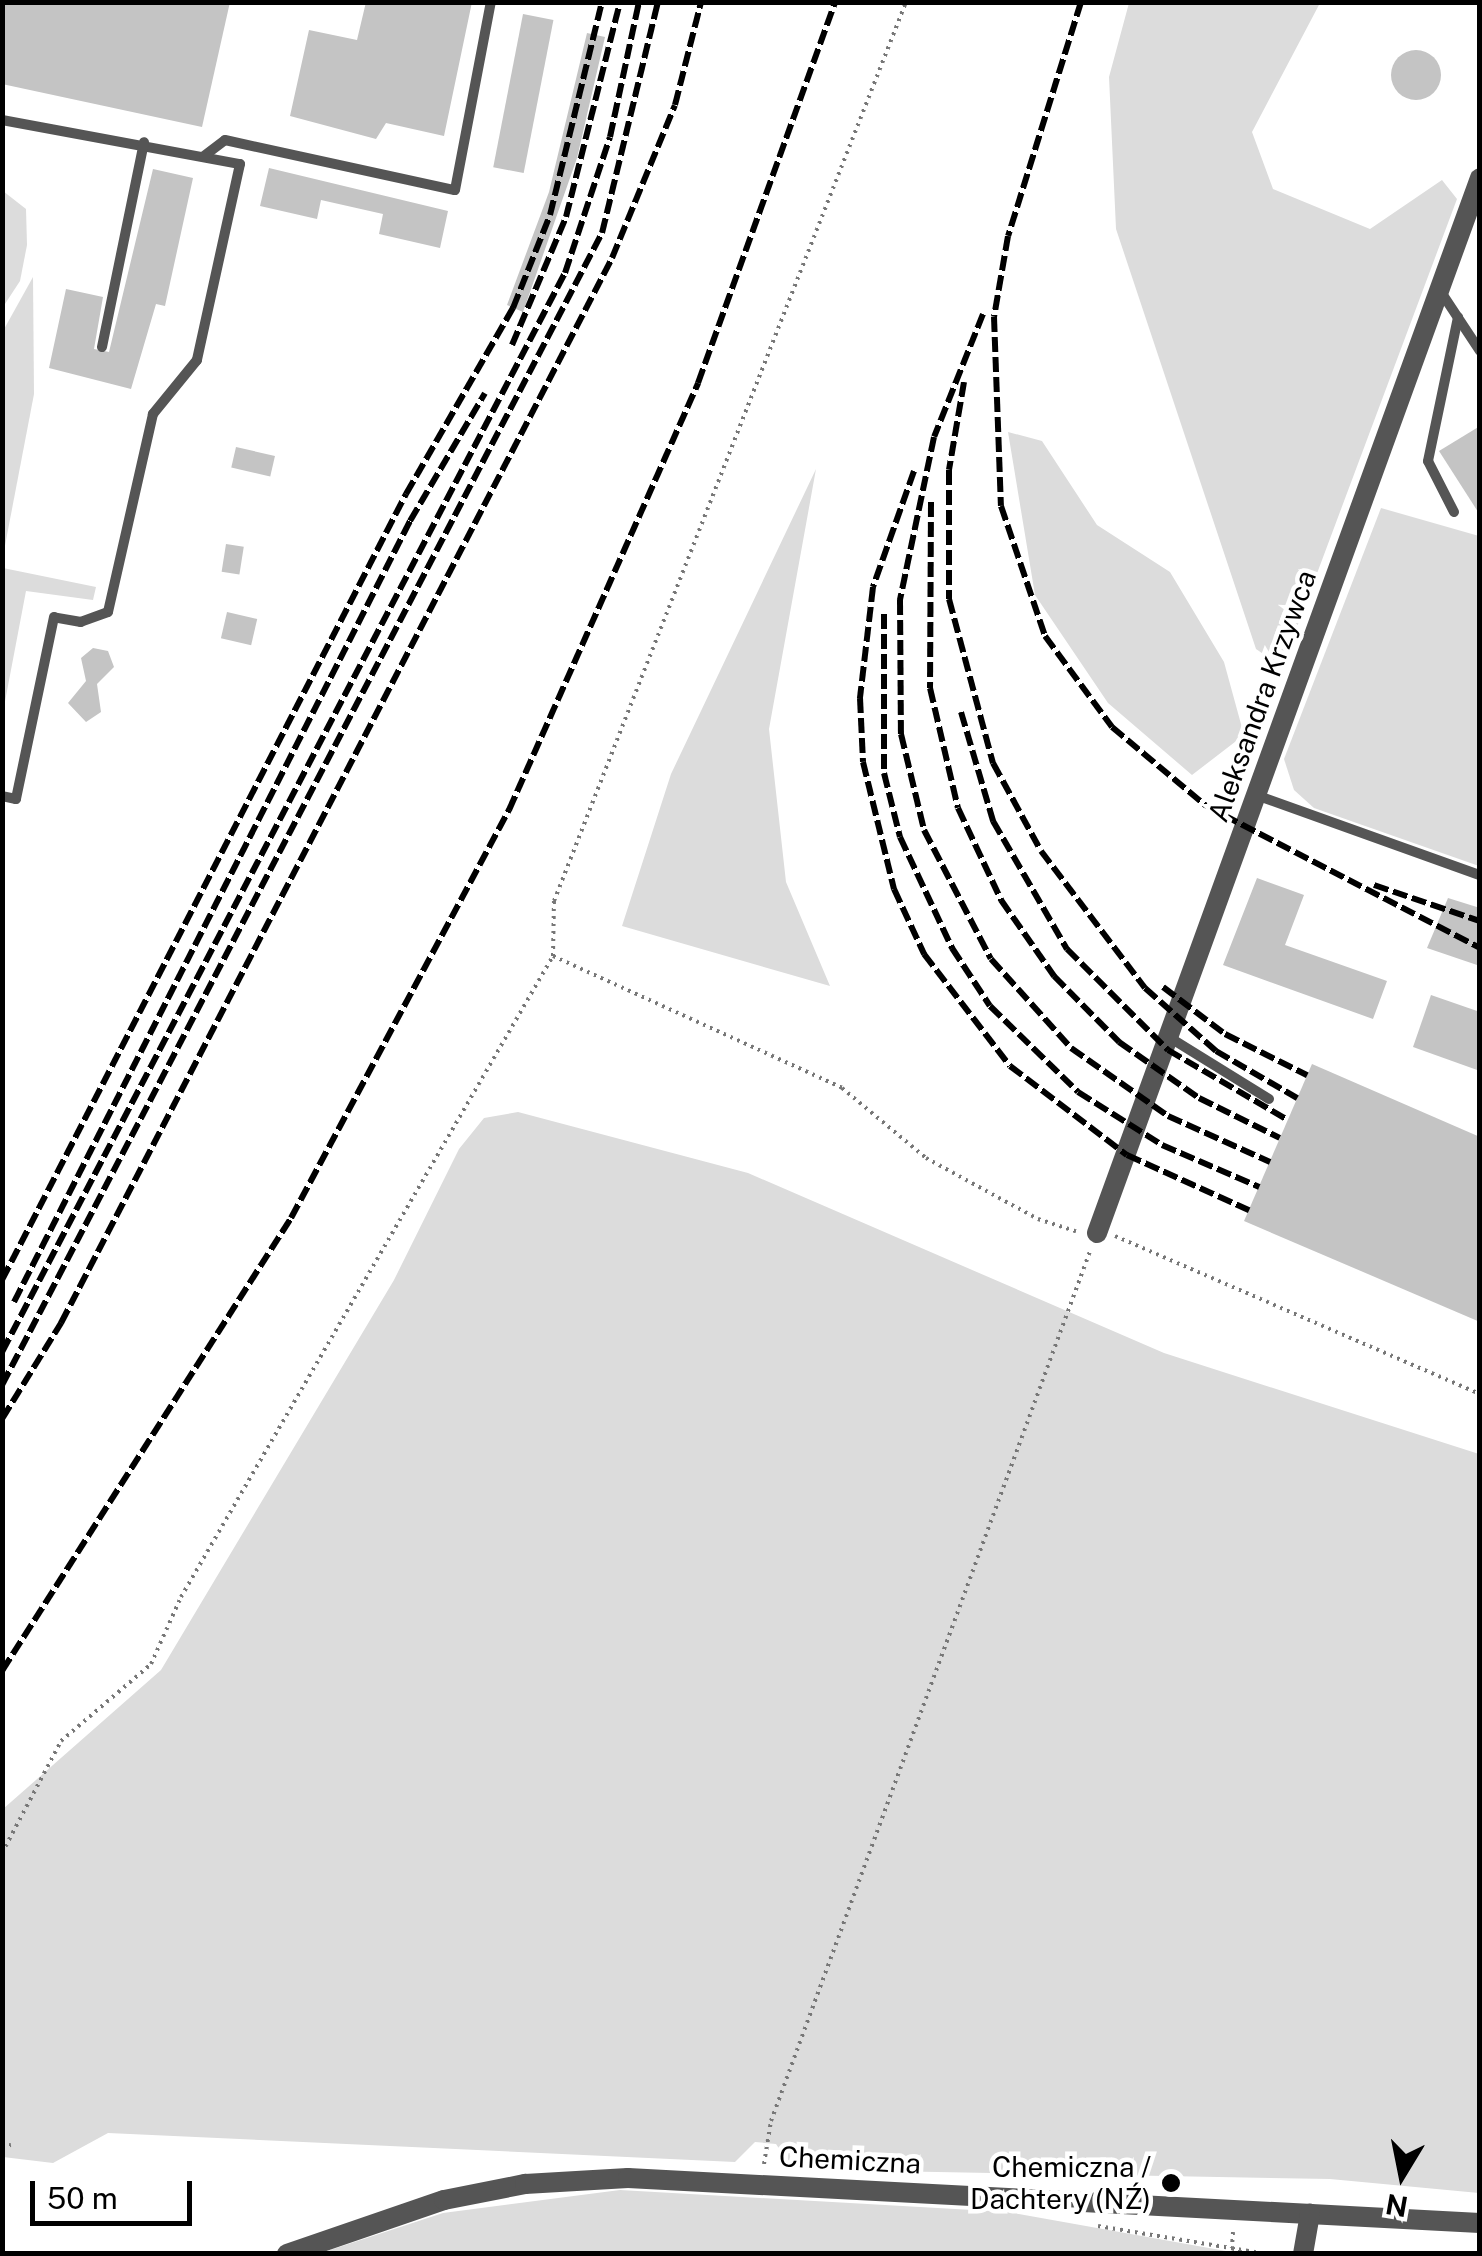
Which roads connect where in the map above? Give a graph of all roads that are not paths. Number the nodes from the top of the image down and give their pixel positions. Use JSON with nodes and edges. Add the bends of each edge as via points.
{"nodes":[{"id":1,"x":491,"y":2,"type":"edge"},
{"id":2,"x":2,"y":120,"type":"edge"},
{"id":3,"x":144,"y":142,"type":"junction"},
{"id":4,"x":204,"y":156,"type":"junction"},
{"id":5,"x":1480,"y":178,"type":"edge"},
{"id":6,"x":1438,"y":288,"type":"junction"},
{"id":7,"x":1458,"y":318,"type":"junction"},
{"id":8,"x":102,"y":347,"type":"dead end"},
{"id":9,"x":1480,"y":351,"type":"edge"},
{"id":10,"x":1454,"y":512,"type":"dead end"},
{"id":11,"x":1256,"y":795,"type":"junction"},
{"id":12,"x":2,"y":796,"type":"edge"},
{"id":13,"x":1480,"y":875,"type":"edge"},
{"id":14,"x":1172,"y":1039,"type":"junction"},
{"id":15,"x":1269,"y":1099,"type":"dead end"},
{"id":16,"x":1097,"y":1232,"type":"road end"},
{"id":17,"x":1310,"y":2214,"type":"junction"},
{"id":18,"x":1480,"y":2223,"type":"edge"},
{"id":19,"x":288,"y":2254,"type":"edge"},
{"id":20,"x":1303,"y":2254,"type":"edge"}],
"edges":[{"from":1,"to":4,"type":"lane","via":[[455,190],[225,140]]},
{"from":2,"to":3,"type":"lane"},
{"from":3,"to":4,"type":"lane"},
{"from":3,"to":8,"type":"lane"},
{"from":4,"to":12,"type":"lane","via":[[240,164],[197,360],[153,414],[108,612],[81,622],[54,617],[16,798]]},
{"from":5,"to":6,"type":"street","name":"Aleksandra Krzywca"},
{"from":6,"to":7,"type":"lane"},
{"from":6,"to":11,"type":"street","name":"Aleksandra Krzywca"},
{"from":7,"to":9,"type":"lane"},
{"from":7,"to":10,"type":"lane","via":[[1428,461]]},
{"from":11,"to":13,"type":"lane"},
{"from":11,"to":14,"type":"street","name":"Aleksandra Krzywca"},
{"from":14,"to":15,"type":"lane"},
{"from":14,"to":16,"type":"street","name":"Aleksandra Krzywca"},
{"from":17,"to":18,"type":"street","name":"Chemiczna"},
{"from":17,"to":19,"type":"street","name":"Chemiczna","via":[[762,2182],[526,2184],[387,2216]]},
{"from":17,"to":20,"type":"street"}]}
